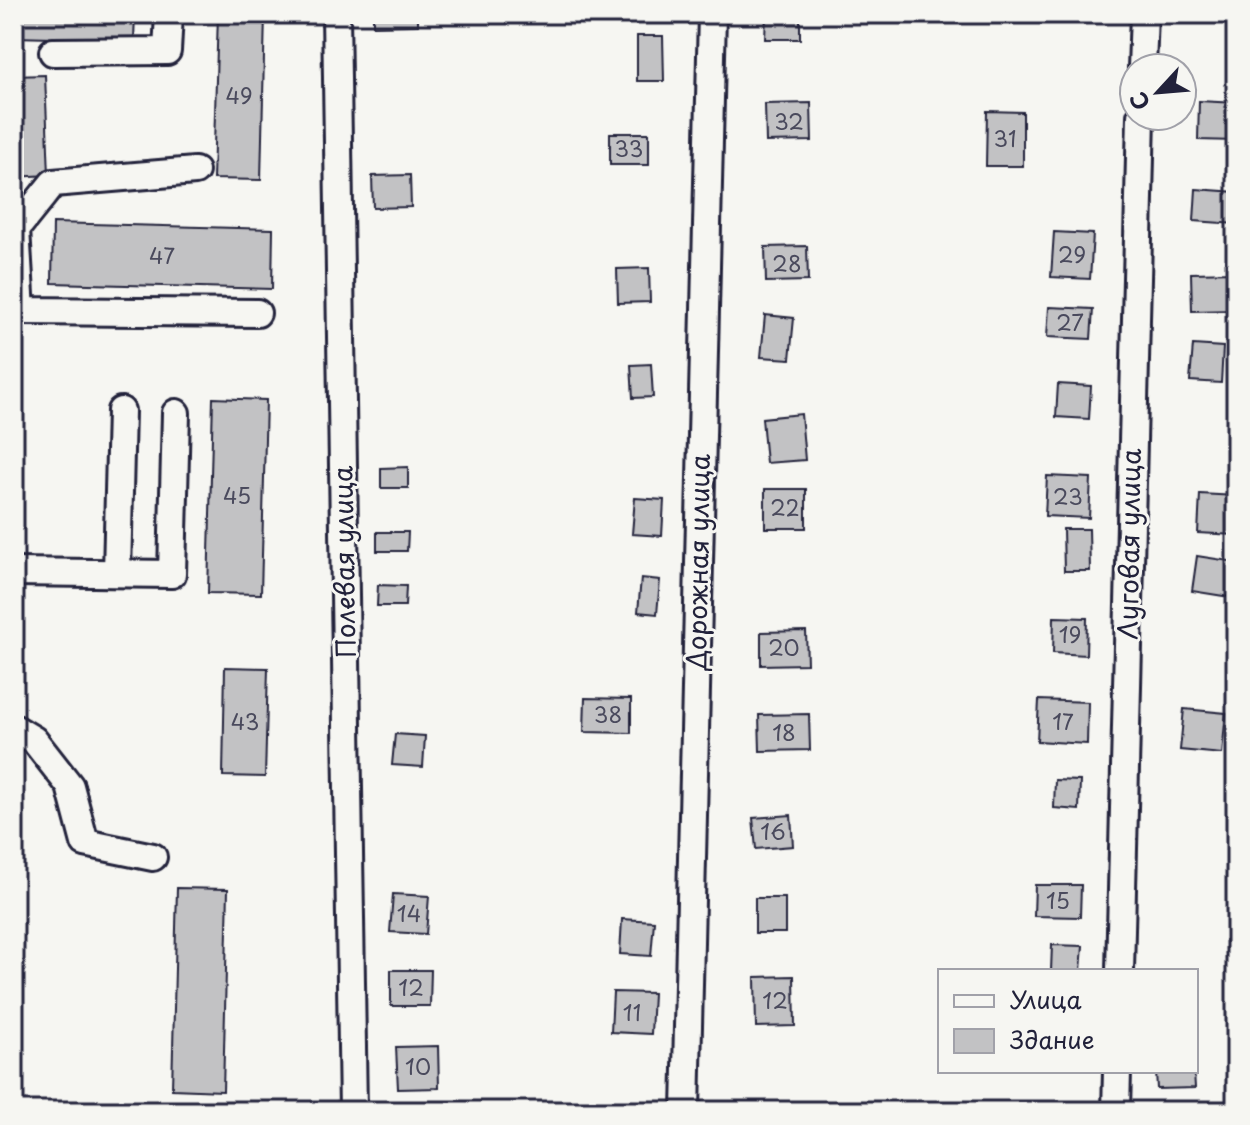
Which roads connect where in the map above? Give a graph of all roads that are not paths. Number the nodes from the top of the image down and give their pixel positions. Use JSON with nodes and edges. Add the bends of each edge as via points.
{"nodes":[{"id":1,"x":169,"y":14,"type":"edge"},
{"id":2,"x":336,"y":14,"type":"edge"},
{"id":3,"x":712,"y":14,"type":"edge"},
{"id":4,"x":1144,"y":14,"type":"edge"},
{"id":5,"x":53,"y":52,"type":"dead end"},
{"id":6,"x":1143,"y":52,"type":"edge"},
{"id":7,"x":1141,"y":132,"type":"edge"},
{"id":8,"x":195,"y":171,"type":"dead end"},
{"id":9,"x":15,"y":229,"type":"edge"},
{"id":10,"x":257,"y":313,"type":"dead end"},
{"id":11,"x":121,"y":411,"type":"dead end"},
{"id":12,"x":176,"y":413,"type":"dead end"},
{"id":13,"x":14,"y":572,"type":"edge"},
{"id":14,"x":117,"y":573,"type":"junction"},
{"id":15,"x":14,"y":728,"type":"edge"},
{"id":16,"x":153,"y":857,"type":"dead end"},
{"id":17,"x":1120,"y":969,"type":"edge"},
{"id":18,"x":1117,"y":1073,"type":"edge"},
{"id":19,"x":353,"y":1111,"type":"edge"},
{"id":20,"x":686,"y":1111,"type":"edge"},
{"id":21,"x":1116,"y":1111,"type":"edge"}],
"edges":[{"from":1,"to":5,"type":"street","via":[[176,49]]},
{"from":2,"to":19,"type":"street","name":"Полевая улица"},
{"from":3,"to":20,"type":"street","name":"Дорожная улица"},
{"from":4,"to":6,"type":"street"},
{"from":7,"to":17,"type":"street","name":"Луговая улица"},
{"from":8,"to":9,"type":"street","via":[[53,183]]},
{"from":9,"to":10,"type":"street","via":[[21,311]]},
{"from":11,"to":14,"type":"street"},
{"from":12,"to":14,"type":"street","via":[[172,574]]},
{"from":13,"to":14,"type":"street"},
{"from":15,"to":16,"type":"street","via":[[34,740],[70,786],[85,843]]},
{"from":18,"to":21,"type":"street"}]}
